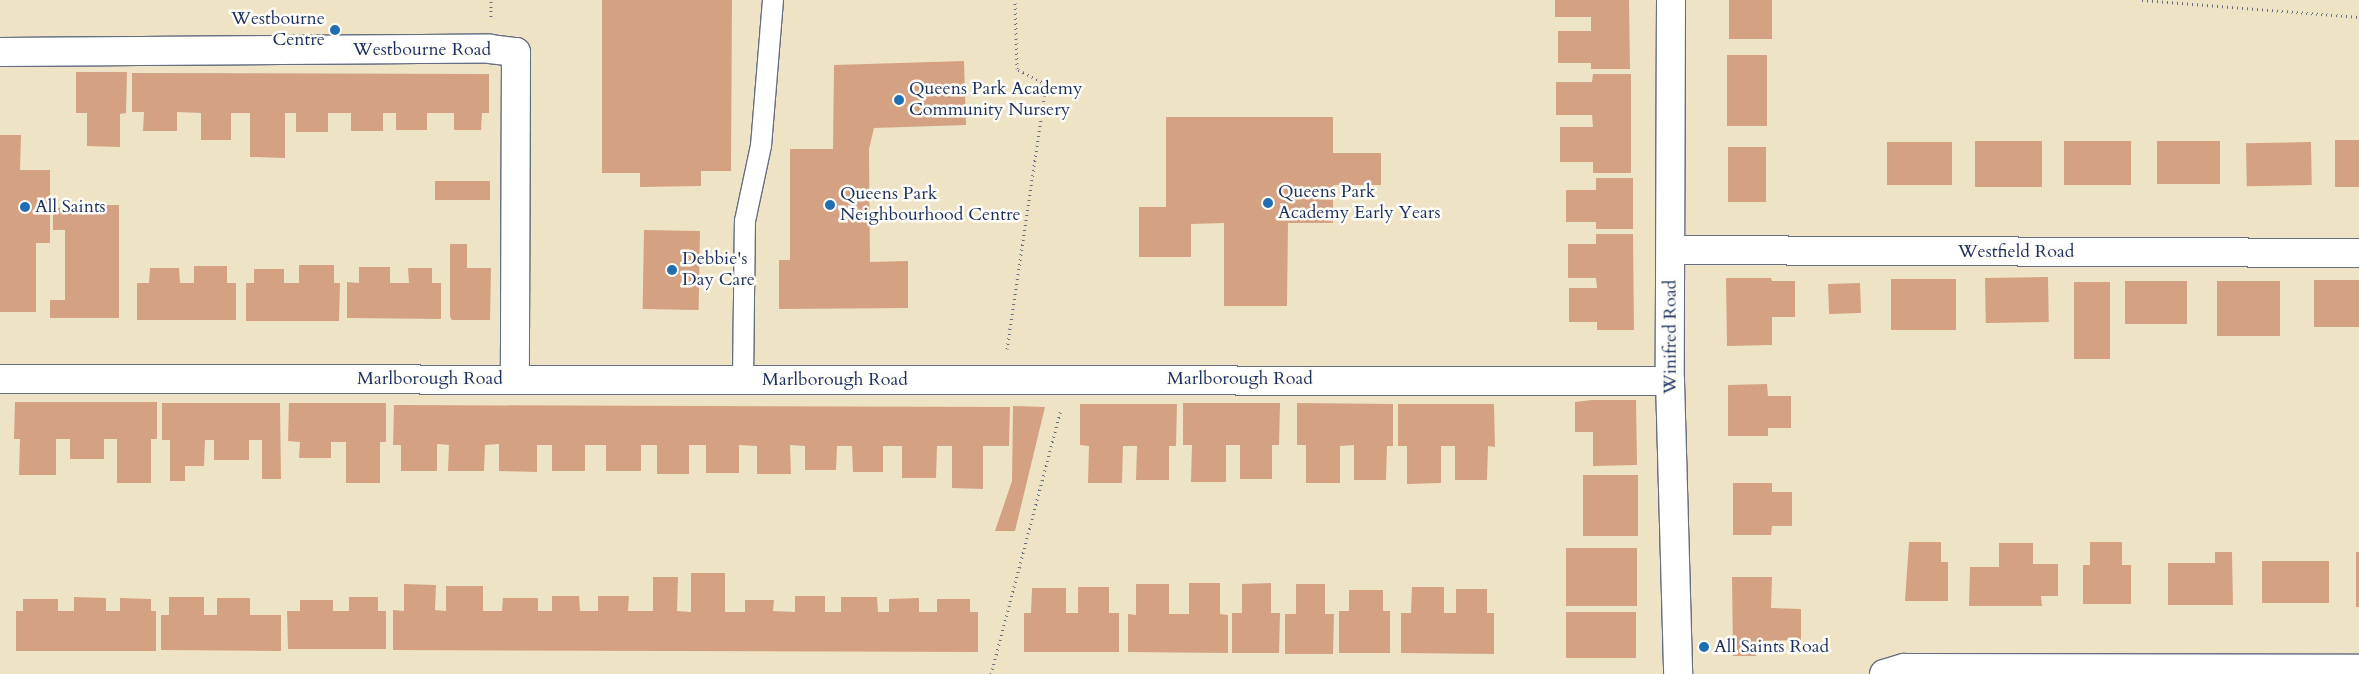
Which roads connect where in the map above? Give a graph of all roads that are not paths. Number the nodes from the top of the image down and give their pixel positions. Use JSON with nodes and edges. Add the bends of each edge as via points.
{"nodes":[{"id":1,"x":773,"y":0,"type":"edge"},
{"id":2,"x":1670,"y":0,"type":"edge"},
{"id":3,"x":0,"y":52,"type":"edge"},
{"id":4,"x":1672,"y":250,"type":"junction"},
{"id":5,"x":2359,"y":253,"type":"edge"},
{"id":6,"x":0,"y":379,"type":"edge"},
{"id":7,"x":515,"y":380,"type":"junction"},
{"id":8,"x":744,"y":380,"type":"junction"},
{"id":9,"x":1670,"y":381,"type":"junction"},
{"id":10,"x":2359,"y":669,"type":"edge"},
{"id":11,"x":1678,"y":674,"type":"edge"},
{"id":12,"x":1884,"y":674,"type":"edge"}],
"edges":[{"from":1,"to":8,"type":"lane","via":[[761,146],[745,221]]},
{"from":2,"to":4,"type":"street","name":"Winifred Road"},
{"from":3,"to":7,"type":"street","name":"Westbourne Road","via":[[480,49],[516,52]]},
{"from":4,"to":5,"type":"street","name":"Westfield Road"},
{"from":4,"to":9,"type":"street","name":"Winifred Road"},
{"from":6,"to":7,"type":"street","name":"Marlborough Road"},
{"from":7,"to":8,"type":"street","name":"Marlborough Road"},
{"from":8,"to":9,"type":"street","name":"Marlborough Road"},
{"from":9,"to":11,"type":"street","name":"Winifred Road"},
{"from":10,"to":12,"type":"street","via":[[1904,668]]}]}
